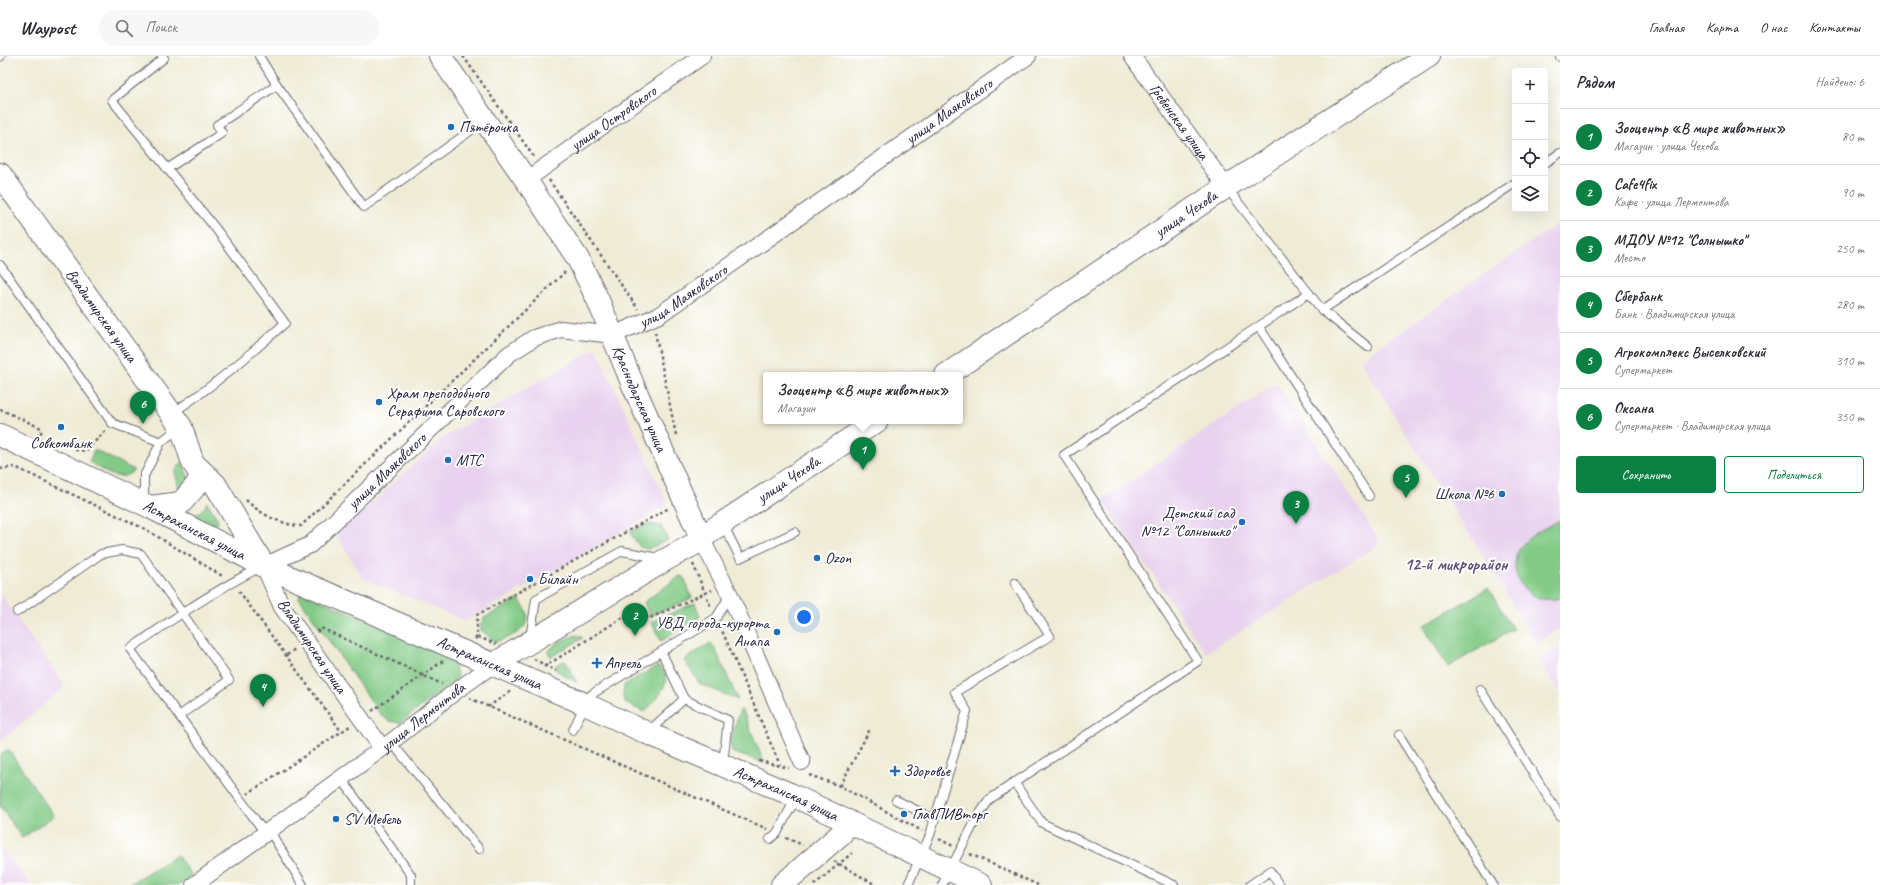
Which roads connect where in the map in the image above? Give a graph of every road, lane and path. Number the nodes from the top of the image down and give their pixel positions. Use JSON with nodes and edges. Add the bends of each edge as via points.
{"nodes":[{"id":1,"x":162,"y":56,"type":"edge"},
{"id":2,"x":260,"y":56,"type":"edge"},
{"id":3,"x":440,"y":56,"type":"edge"},
{"id":4,"x":702,"y":56,"type":"edge"},
{"id":5,"x":1028,"y":56,"type":"edge"},
{"id":6,"x":1132,"y":56,"type":"edge"},
{"id":7,"x":1429,"y":56,"type":"edge"},
{"id":8,"x":277,"y":84,"type":"junction"},
{"id":9,"x":485,"y":121,"type":"junction"},
{"id":10,"x":1560,"y":153,"type":"edge"},
{"id":11,"x":1548,"y":161,"type":"edge"},
{"id":12,"x":167,"y":169,"type":"junction"},
{"id":13,"x":0,"y":174,"type":"edge"},
{"id":14,"x":526,"y":180,"type":"junction"},
{"id":15,"x":1512,"y":185,"type":"edge"},
{"id":16,"x":1226,"y":187,"type":"junction"},
{"id":17,"x":595,"y":246,"type":"dead end"},
{"id":18,"x":578,"y":259,"type":"junction"},
{"id":19,"x":0,"y":265,"type":"edge"},
{"id":20,"x":1309,"y":293,"type":"junction"},
{"id":21,"x":1322,"y":310,"type":"junction"},
{"id":22,"x":1259,"y":326,"type":"junction"},
{"id":23,"x":614,"y":334,"type":"junction"},
{"id":24,"x":1368,"y":347,"type":"dead end"},
{"id":25,"x":950,"y":372,"type":"edge"},
{"id":26,"x":0,"y":409,"type":"edge"},
{"id":27,"x":176,"y":420,"type":"junction"},
{"id":28,"x":112,"y":423,"type":"junction"},
{"id":29,"x":872,"y":424,"type":"edge"},
{"id":30,"x":1,"y":438,"type":"edge"},
{"id":31,"x":41,"y":438,"type":"dead end"},
{"id":32,"x":161,"y":442,"type":"junction"},
{"id":33,"x":70,"y":450,"type":"dead end"},
{"id":34,"x":193,"y":463,"type":"junction"},
{"id":35,"x":0,"y":468,"type":"edge"},
{"id":36,"x":1369,"y":496,"type":"dead end"},
{"id":37,"x":243,"y":497,"type":"dead end"},
{"id":38,"x":147,"y":506,"type":"junction"},
{"id":39,"x":182,"y":523,"type":"junction"},
{"id":40,"x":723,"y":523,"type":"junction"},
{"id":41,"x":795,"y":532,"type":"dead end"},
{"id":42,"x":164,"y":539,"type":"junction"},
{"id":43,"x":702,"y":540,"type":"junction"},
{"id":44,"x":666,"y":560,"type":"junction"},
{"id":45,"x":264,"y":566,"type":"junction"},
{"id":46,"x":232,"y":582,"type":"junction"},
{"id":47,"x":1015,"y":583,"type":"dead end"},
{"id":48,"x":727,"y":590,"type":"junction"},
{"id":49,"x":17,"y":612,"type":"dead end"},
{"id":50,"x":182,"y":612,"type":"junction"},
{"id":51,"x":306,"y":641,"type":"junction"},
{"id":52,"x":529,"y":642,"type":"junction"},
{"id":53,"x":662,"y":653,"type":"junction"},
{"id":54,"x":286,"y":655,"type":"junction"},
{"id":55,"x":494,"y":664,"type":"junction"},
{"id":56,"x":527,"y":679,"type":"junction"},
{"id":57,"x":1480,"y":689,"type":"dead end"},
{"id":58,"x":456,"y":691,"type":"junction"},
{"id":59,"x":684,"y":699,"type":"junction"},
{"id":60,"x":585,"y":704,"type":"junction"},
{"id":61,"x":488,"y":707,"type":"junction"},
{"id":62,"x":179,"y":716,"type":"junction"},
{"id":63,"x":361,"y":719,"type":"junction"},
{"id":64,"x":870,"y":729,"type":"dead end"},
{"id":65,"x":341,"y":730,"type":"junction"},
{"id":66,"x":573,"y":730,"type":"dead end"},
{"id":67,"x":647,"y":733,"type":"junction"},
{"id":68,"x":1399,"y":734,"type":"dead end"},
{"id":69,"x":387,"y":745,"type":"junction"},
{"id":70,"x":802,"y":762,"type":"dead end"},
{"id":71,"x":722,"y":764,"type":"junction"},
{"id":72,"x":341,"y":778,"type":"junction"},
{"id":73,"x":1014,"y":782,"type":"junction"},
{"id":74,"x":840,"y":786,"type":"dead end"},
{"id":75,"x":797,"y":797,"type":"junction"},
{"id":76,"x":239,"y":799,"type":"junction"},
{"id":77,"x":896,"y":800,"type":"dead end"},
{"id":78,"x":1560,"y":816,"type":"edge"},
{"id":79,"x":934,"y":818,"type":"junction"},
{"id":80,"x":848,"y":820,"type":"junction"},
{"id":81,"x":267,"y":832,"type":"junction"},
{"id":82,"x":773,"y":836,"type":"junction"},
{"id":83,"x":479,"y":849,"type":"dead end"},
{"id":84,"x":820,"y":853,"type":"junction"},
{"id":85,"x":852,"y":853,"type":"dead end"},
{"id":86,"x":920,"y":855,"type":"junction"},
{"id":87,"x":839,"y":864,"type":"junction"},
{"id":88,"x":945,"y":877,"type":"edge"},
{"id":89,"x":194,"y":885,"type":"edge"},
{"id":90,"x":304,"y":885,"type":"edge"},
{"id":91,"x":411,"y":885,"type":"edge"},
{"id":92,"x":782,"y":885,"type":"edge"},
{"id":93,"x":814,"y":885,"type":"edge"},
{"id":94,"x":876,"y":885,"type":"edge"},
{"id":95,"x":908,"y":885,"type":"edge"},
{"id":96,"x":981,"y":885,"type":"edge"},
{"id":97,"x":1174,"y":885,"type":"edge"},
{"id":98,"x":1250,"y":885,"type":"edge"},
{"id":99,"x":1278,"y":885,"type":"edge"},
{"id":100,"x":1493,"y":885,"type":"edge"}],
"edges":[{"from":1,"to":12,"type":"lane","via":[[164,58],[112,100]]},
{"from":2,"to":8,"type":"lane"},
{"from":3,"to":9,"type":"street","name":"Краснодарская улица"},
{"from":4,"to":14,"type":"street","name":"улица Островского"},
{"from":5,"to":23,"type":"street","name":"улица Маяковского","via":[[659,315]]},
{"from":6,"to":16,"type":"street","name":"Гребенская улица"},
{"from":7,"to":16,"type":"street","name":"улица Чехова"},
{"from":8,"to":9,"type":"lane","via":[[364,207]]},
{"from":8,"to":12,"type":"lane","via":[[217,125],[222,133]]},
{"from":9,"to":14,"type":"street","name":"Краснодарская улица"},
{"from":10,"to":11,"type":"lane"},
{"from":12,"to":27,"type":"lane","via":[[285,322],[198,397]]},
{"from":13,"to":27,"type":"street","name":"Владимирская улица"},
{"from":14,"to":18,"type":"street","name":"Краснодарская улица"},
{"from":15,"to":21,"type":"lane"},
{"from":16,"to":20,"type":"lane"},
{"from":16,"to":25,"type":"street","name":"улица Чехова"},
{"from":17,"to":18,"type":"path"},
{"from":18,"to":23,"type":"street","name":"Краснодарская улица"},
{"from":18,"to":37,"type":"path","via":[[301,526],[278,521],[253,507]]},
{"from":19,"to":28,"type":"lane"},
{"from":20,"to":21,"type":"lane"},
{"from":20,"to":22,"type":"lane"},
{"from":21,"to":24,"type":"lane"},
{"from":22,"to":36,"type":"lane"},
{"from":22,"to":73,"type":"lane","via":[[1064,455],[1198,661]]},
{"from":23,"to":43,"type":"street","name":"Краснодарская улица","via":[[633,385]]},
{"from":23,"to":45,"type":"street","name":"улица Маяковского","via":[[562,329],[534,338],[510,354],[310,545]]},
{"from":26,"to":31,"type":"path","via":[[41,428]]},
{"from":27,"to":32,"type":"lane"},
{"from":27,"to":34,"type":"street","name":"Владимирская улица"},
{"from":28,"to":32,"type":"lane"},
{"from":28,"to":33,"type":"path","via":[[86,451]]},
{"from":29,"to":40,"type":"street","name":"улица Чехова"},
{"from":30,"to":38,"type":"street","name":"Астраханская улица"},
{"from":32,"to":38,"type":"lane","via":[[144,476]]},
{"from":34,"to":38,"type":"street","name":"Владимирская улица","via":[[202,476],[180,503]]},
{"from":34,"to":45,"type":"street","name":"Владимирская улица","via":[[216,484]]},
{"from":35,"to":42,"type":"path","via":[[15,467]]},
{"from":38,"to":39,"type":"street","name":"Астраханская улица"},
{"from":39,"to":42,"type":"path"},
{"from":39,"to":45,"type":"street","name":"Астраханская улица"},
{"from":40,"to":41,"type":"lane","via":[[740,558]]},
{"from":40,"to":43,"type":"street","name":"улица Чехова"},
{"from":42,"to":46,"type":"path"},
{"from":43,"to":44,"type":"street","name":"улица Лермонтова"},
{"from":43,"to":48,"type":"street","name":"Краснодарская улица"},
{"from":44,"to":52,"type":"street","name":"улица Лермонтова"},
{"from":44,"to":52,"type":"lane","via":[[622,551],[536,599]]},
{"from":45,"to":46,"type":"lane"},
{"from":45,"to":51,"type":"street","name":"Владимирская улица","via":[[282,607]]},
{"from":45,"to":55,"type":"street","name":"Астраханская улица"},
{"from":46,"to":50,"type":"lane"},
{"from":46,"to":54,"type":"path"},
{"from":47,"to":79,"type":"lane","via":[[1050,636],[955,692],[968,712]]},
{"from":48,"to":53,"type":"lane","via":[[716,618]]},
{"from":48,"to":56,"type":"path","via":[[648,619],[641,606]]},
{"from":48,"to":70,"type":"street","name":"Краснодарская улица"},
{"from":49,"to":50,"type":"lane","via":[[101,554],[122,550],[141,554]]},
{"from":50,"to":62,"type":"lane","via":[[229,680]]},
{"from":50,"to":62,"type":"lane","via":[[130,649]]},
{"from":51,"to":54,"type":"path"},
{"from":51,"to":58,"type":"path","via":[[321,628]]},
{"from":51,"to":63,"type":"street","name":"Владимирская улица"},
{"from":52,"to":55,"type":"street","name":"улица Лермонтова"},
{"from":53,"to":59,"type":"lane"},
{"from":53,"to":60,"type":"lane","via":[[592,694]]},
{"from":54,"to":65,"type":"path"},
{"from":55,"to":56,"type":"street","name":"Астраханская улица"},
{"from":55,"to":58,"type":"street","name":"улица Лермонтова"},
{"from":56,"to":60,"type":"street","name":"Астраханская улица"},
{"from":56,"to":61,"type":"path"},
{"from":57,"to":78,"type":"lane"},
{"from":58,"to":61,"type":"path"},
{"from":58,"to":69,"type":"street","name":"улица Лермонтова"},
{"from":59,"to":67,"type":"lane"},
{"from":59,"to":71,"type":"lane","via":[[728,720]]},
{"from":60,"to":66,"type":"lane"},
{"from":60,"to":67,"type":"street","name":"Астраханская улица"},
{"from":61,"to":82,"type":"path"},
{"from":62,"to":76,"type":"lane"},
{"from":63,"to":65,"type":"path"},
{"from":63,"to":69,"type":"street","name":"Владимирская улица"},
{"from":64,"to":74,"type":"path"},
{"from":65,"to":76,"type":"path"},
{"from":67,"to":71,"type":"street","name":"Астраханская улица"},
{"from":68,"to":100,"type":"lane"},
{"from":69,"to":72,"type":"street","name":"улица Лермонтова"},
{"from":69,"to":83,"type":"lane"},
{"from":71,"to":75,"type":"street","name":"Астраханская улица"},
{"from":72,"to":81,"type":"street","name":"улица Лермонтова"},
{"from":72,"to":91,"type":"lane","via":[[411,875]]},
{"from":73,"to":88,"type":"lane","via":[[990,799]]},
{"from":73,"to":97,"type":"lane","via":[[1042,823]]},
{"from":75,"to":80,"type":"street","name":"Астраханская улица"},
{"from":75,"to":82,"type":"lane"},
{"from":76,"to":81,"type":"lane"},
{"from":77,"to":79,"type":"lane"},
{"from":79,"to":86,"type":"lane"},
{"from":80,"to":84,"type":"street","via":[[841,834]]},
{"from":80,"to":86,"type":"street","name":"Астраханская улица"},
{"from":81,"to":89,"type":"street","name":"улица Лермонтова"},
{"from":81,"to":90,"type":"lane"},
{"from":82,"to":84,"type":"path"},
{"from":84,"to":87,"type":"path"},
{"from":84,"to":92,"type":"street"},
{"from":85,"to":87,"type":"path"},
{"from":86,"to":88,"type":"street","name":"Астраханская улица"},
{"from":86,"to":95,"type":"lane"},
{"from":87,"to":93,"type":"path"},
{"from":87,"to":94,"type":"path"},
{"from":88,"to":96,"type":"street","name":"Астраханская улица"},
{"from":98,"to":99,"type":"lane","via":[[1270,872]]}]}
